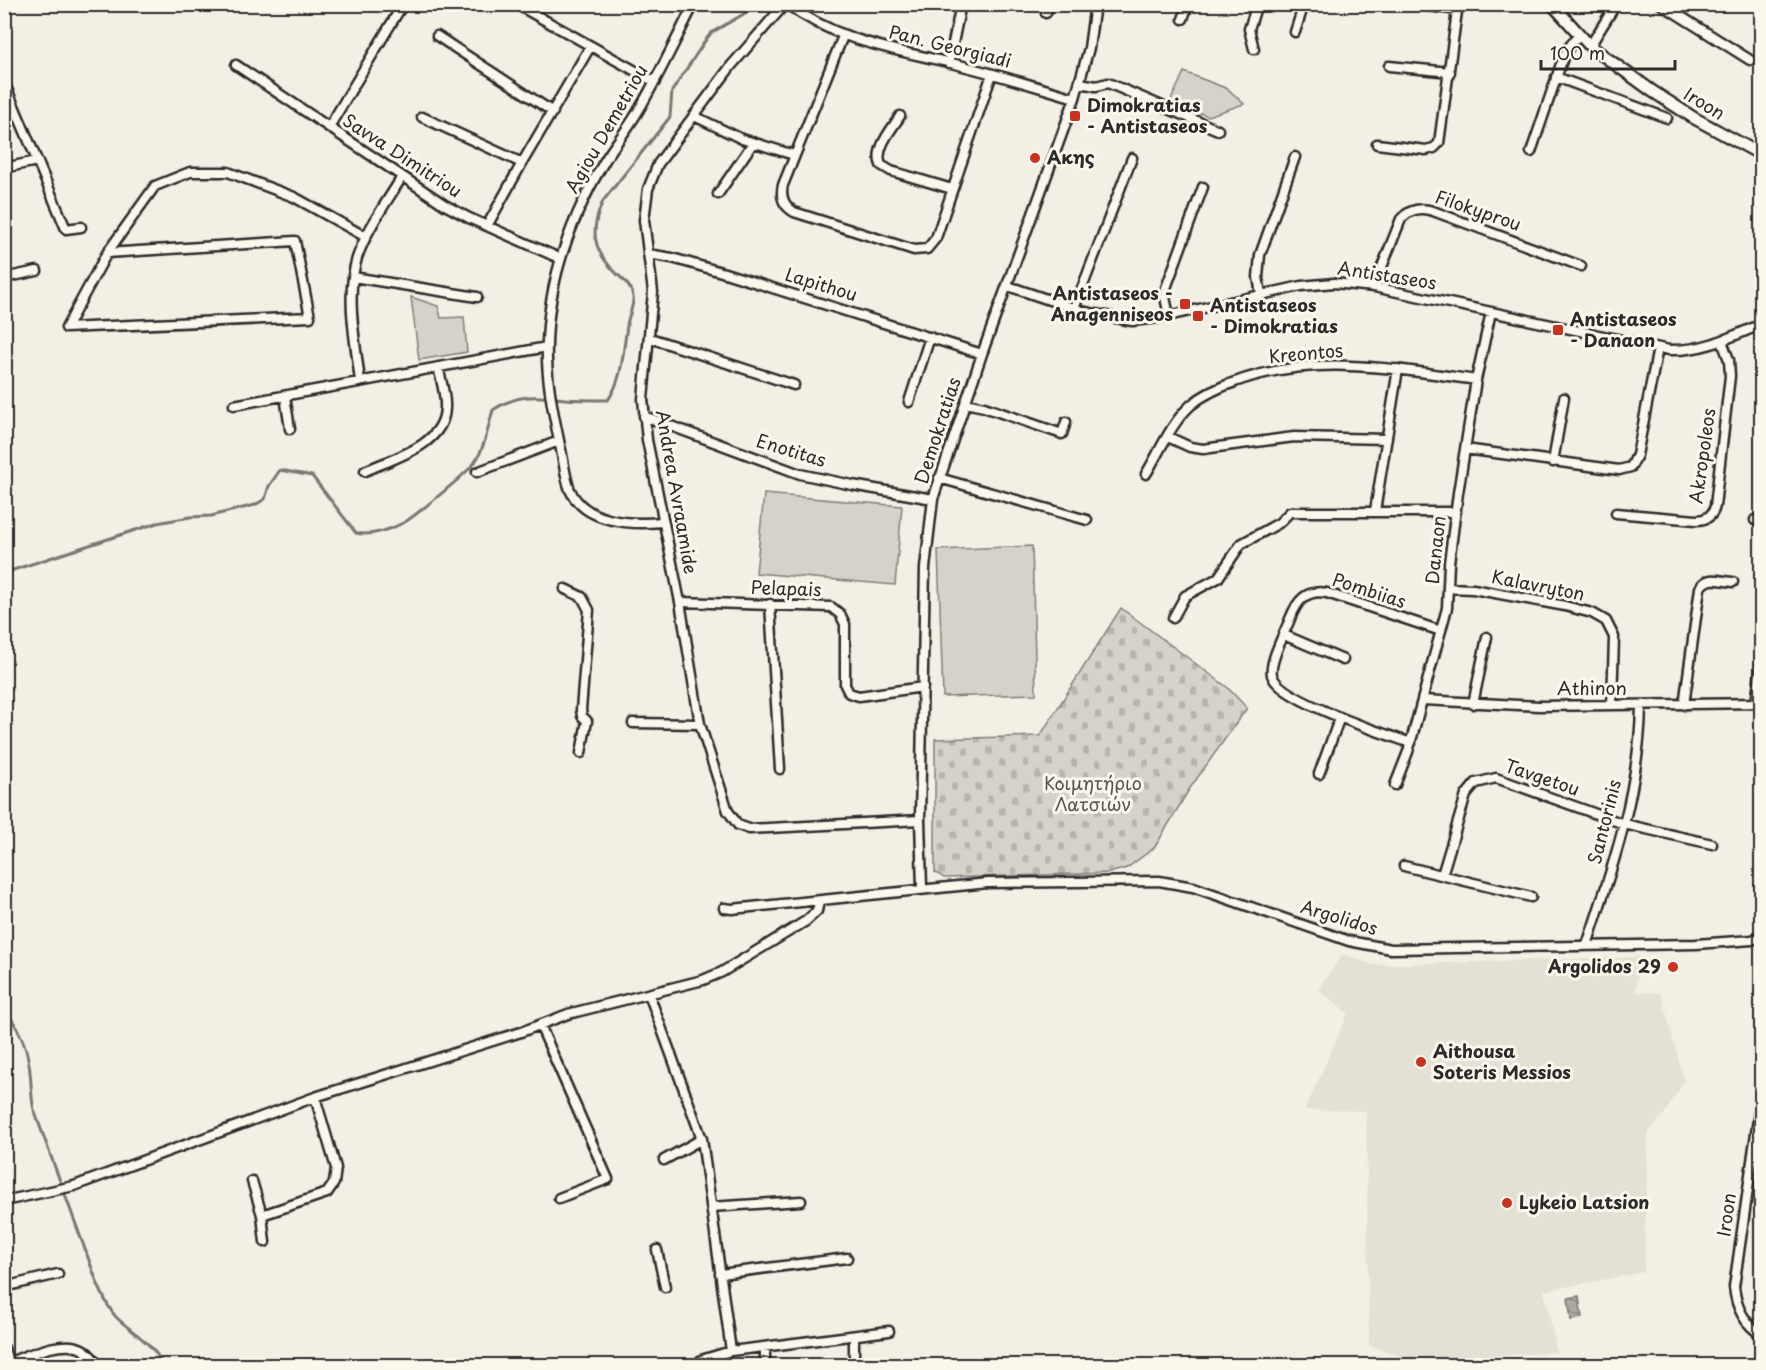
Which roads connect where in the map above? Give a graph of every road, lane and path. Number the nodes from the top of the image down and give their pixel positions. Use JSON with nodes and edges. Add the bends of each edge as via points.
{"nodes":[{"id":1,"x":403,"y":4,"type":"edge"},
{"id":2,"x":516,"y":4,"type":"edge"},
{"id":3,"x":694,"y":4,"type":"edge"},
{"id":4,"x":786,"y":4,"type":"edge"},
{"id":5,"x":961,"y":4,"type":"edge"},
{"id":6,"x":1095,"y":4,"type":"edge"},
{"id":7,"x":1188,"y":4,"type":"edge"},
{"id":8,"x":1257,"y":4,"type":"edge"},
{"id":9,"x":1304,"y":4,"type":"edge"},
{"id":10,"x":1414,"y":4,"type":"edge"},
{"id":11,"x":1552,"y":4,"type":"edge"},
{"id":12,"x":1616,"y":4,"type":"edge"},
{"id":13,"x":1661,"y":4,"type":"edge"},
{"id":14,"x":1458,"y":7,"type":"edge"},
{"id":15,"x":1183,"y":19,"type":"dead end"},
{"id":16,"x":1295,"y":32,"type":"dead end"},
{"id":17,"x":437,"y":36,"type":"dead end"},
{"id":18,"x":843,"y":36,"type":"junction"},
{"id":19,"x":1578,"y":36,"type":"junction"},
{"id":20,"x":1590,"y":46,"type":"junction"},
{"id":21,"x":590,"y":47,"type":"junction"},
{"id":22,"x":1254,"y":49,"type":"dead end"},
{"id":23,"x":1750,"y":60,"type":"dead end"},
{"id":24,"x":949,"y":63,"type":"junction"},
{"id":25,"x":236,"y":65,"type":"dead end"},
{"id":26,"x":1389,"y":66,"type":"dead end"},
{"id":27,"x":1450,"y":72,"type":"junction"},
{"id":28,"x":992,"y":74,"type":"junction"},
{"id":29,"x":1556,"y":77,"type":"junction"},
{"id":30,"x":4,"y":82,"type":"edge"},
{"id":31,"x":654,"y":82,"type":"junction"},
{"id":32,"x":1080,"y":83,"type":"junction"},
{"id":33,"x":1075,"y":98,"type":"junction"},
{"id":34,"x":553,"y":112,"type":"junction"},
{"id":35,"x":694,"y":116,"type":"junction"},
{"id":36,"x":900,"y":116,"type":"dead end"},
{"id":37,"x":422,"y":117,"type":"dead end"},
{"id":38,"x":1667,"y":118,"type":"dead end"},
{"id":39,"x":329,"y":127,"type":"junction"},
{"id":40,"x":1218,"y":130,"type":"dead end"},
{"id":41,"x":753,"y":143,"type":"junction"},
{"id":42,"x":1377,"y":144,"type":"dead end"},
{"id":43,"x":1531,"y":152,"type":"dead end"},
{"id":44,"x":794,"y":155,"type":"junction"},
{"id":45,"x":1761,"y":155,"type":"edge"},
{"id":46,"x":1295,"y":157,"type":"dead end"},
{"id":47,"x":1132,"y":158,"type":"dead end"},
{"id":48,"x":37,"y":161,"type":"junction"},
{"id":49,"x":522,"y":163,"type":"junction"},
{"id":50,"x":4,"y":168,"type":"edge"},
{"id":51,"x":402,"y":177,"type":"junction"},
{"id":52,"x":1203,"y":187,"type":"dead end"},
{"id":53,"x":952,"y":189,"type":"junction"},
{"id":54,"x":718,"y":194,"type":"dead end"},
{"id":55,"x":487,"y":226,"type":"junction"},
{"id":56,"x":81,"y":227,"type":"dead end"},
{"id":57,"x":366,"y":237,"type":"junction"},
{"id":58,"x":106,"y":253,"type":"junction"},
{"id":59,"x":648,"y":254,"type":"junction"},
{"id":60,"x":559,"y":258,"type":"junction"},
{"id":61,"x":1581,"y":266,"type":"dead end"},
{"id":62,"x":37,"y":272,"type":"dead end"},
{"id":63,"x":4,"y":278,"type":"edge"},
{"id":64,"x":353,"y":278,"type":"junction"},
{"id":65,"x":1008,"y":286,"type":"junction"},
{"id":66,"x":1374,"y":287,"type":"junction"},
{"id":67,"x":1261,"y":294,"type":"junction"},
{"id":68,"x":477,"y":297,"type":"dead end"},
{"id":69,"x":1074,"y":309,"type":"junction"},
{"id":70,"x":1491,"y":312,"type":"junction"},
{"id":71,"x":1169,"y":316,"type":"junction"},
{"id":72,"x":1761,"y":324,"type":"edge"},
{"id":73,"x":930,"y":337,"type":"junction"},
{"id":74,"x":650,"y":338,"type":"junction"},
{"id":75,"x":1722,"y":341,"type":"junction"},
{"id":76,"x":547,"y":347,"type":"junction"},
{"id":77,"x":1658,"y":348,"type":"junction"},
{"id":78,"x":982,"y":354,"type":"junction"},
{"id":79,"x":438,"y":367,"type":"junction"},
{"id":80,"x":1398,"y":369,"type":"junction"},
{"id":81,"x":1476,"y":380,"type":"junction"},
{"id":82,"x":360,"y":382,"type":"junction"},
{"id":83,"x":794,"y":386,"type":"dead end"},
{"id":84,"x":285,"y":396,"type":"junction"},
{"id":85,"x":1564,"y":398,"type":"dead end"},
{"id":86,"x":909,"y":402,"type":"dead end"},
{"id":87,"x":965,"y":403,"type":"junction"},
{"id":88,"x":234,"y":405,"type":"dead end"},
{"id":89,"x":644,"y":416,"type":"junction"},
{"id":90,"x":1066,"y":422,"type":"dead end"},
{"id":91,"x":290,"y":429,"type":"dead end"},
{"id":92,"x":1167,"y":437,"type":"junction"},
{"id":93,"x":1387,"y":439,"type":"junction"},
{"id":94,"x":559,"y":441,"type":"junction"},
{"id":95,"x":1465,"y":449,"type":"junction"},
{"id":96,"x":1553,"y":462,"type":"junction"},
{"id":97,"x":365,"y":471,"type":"dead end"},
{"id":98,"x":477,"y":472,"type":"dead end"},
{"id":99,"x":1146,"y":474,"type":"dead end"},
{"id":100,"x":939,"y":478,"type":"junction"},
{"id":101,"x":933,"y":499,"type":"junction"},
{"id":102,"x":1375,"y":511,"type":"junction"},
{"id":103,"x":1456,"y":512,"type":"junction"},
{"id":104,"x":1616,"y":513,"type":"dead end"},
{"id":105,"x":1087,"y":520,"type":"dead end"},
{"id":106,"x":663,"y":522,"type":"junction"},
{"id":107,"x":1732,"y":582,"type":"dead end"},
{"id":108,"x":1448,"y":588,"type":"junction"},
{"id":109,"x":565,"y":589,"type":"dead end"},
{"id":110,"x":680,"y":602,"type":"junction"},
{"id":111,"x":770,"y":604,"type":"junction"},
{"id":112,"x":1173,"y":618,"type":"dead end"},
{"id":113,"x":1441,"y":631,"type":"junction"},
{"id":114,"x":1284,"y":635,"type":"junction"},
{"id":115,"x":1487,"y":637,"type":"dead end"},
{"id":116,"x":1761,"y":659,"type":"edge"},
{"id":117,"x":1343,"y":660,"type":"dead end"},
{"id":118,"x":923,"y":687,"type":"junction"},
{"id":119,"x":1424,"y":700,"type":"junction"},
{"id":120,"x":1759,"y":703,"type":"edge"},
{"id":121,"x":1473,"y":704,"type":"junction"},
{"id":122,"x":1612,"y":705,"type":"junction"},
{"id":123,"x":1641,"y":705,"type":"junction"},
{"id":124,"x":1684,"y":705,"type":"junction"},
{"id":125,"x":1340,"y":717,"type":"junction"},
{"id":126,"x":633,"y":723,"type":"dead end"},
{"id":127,"x":700,"y":724,"type":"junction"},
{"id":128,"x":1411,"y":743,"type":"junction"},
{"id":129,"x":581,"y":753,"type":"dead end"},
{"id":130,"x":780,"y":769,"type":"dead end"},
{"id":131,"x":1318,"y":774,"type":"dead end"},
{"id":132,"x":1395,"y":785,"type":"dead end"},
{"id":133,"x":920,"y":820,"type":"junction"},
{"id":134,"x":1624,"y":824,"type":"junction"},
{"id":135,"x":1713,"y":844,"type":"dead end"},
{"id":136,"x":1404,"y":866,"type":"dead end"},
{"id":137,"x":1442,"y":875,"type":"junction"},
{"id":138,"x":922,"y":888,"type":"junction"},
{"id":139,"x":1531,"y":897,"type":"dead end"},
{"id":140,"x":819,"y":902,"type":"junction"},
{"id":141,"x":724,"y":908,"type":"dead end"},
{"id":142,"x":1761,"y":936,"type":"edge"},
{"id":143,"x":1757,"y":941,"type":"edge"},
{"id":144,"x":1587,"y":945,"type":"junction"},
{"id":145,"x":649,"y":994,"type":"junction"},
{"id":146,"x":540,"y":1024,"type":"junction"},
{"id":147,"x":1761,"y":1091,"type":"edge"},
{"id":148,"x":315,"y":1097,"type":"junction"},
{"id":149,"x":702,"y":1139,"type":"junction"},
{"id":150,"x":664,"y":1160,"type":"dead end"},
{"id":151,"x":252,"y":1181,"type":"dead end"},
{"id":152,"x":559,"y":1198,"type":"dead end"},
{"id":153,"x":4,"y":1201,"type":"edge"},
{"id":154,"x":801,"y":1201,"type":"dead end"},
{"id":155,"x":711,"y":1207,"type":"junction"},
{"id":156,"x":262,"y":1215,"type":"junction"},
{"id":157,"x":265,"y":1242,"type":"dead end"},
{"id":158,"x":657,"y":1250,"type":"dead end"},
{"id":159,"x":847,"y":1258,"type":"dead end"},
{"id":160,"x":58,"y":1274,"type":"dead end"},
{"id":161,"x":720,"y":1274,"type":"junction"},
{"id":162,"x":4,"y":1287,"type":"edge"},
{"id":163,"x":665,"y":1287,"type":"dead end"},
{"id":164,"x":889,"y":1331,"type":"dead end"},
{"id":165,"x":1761,"y":1335,"type":"edge"},
{"id":166,"x":854,"y":1336,"type":"junction"},
{"id":167,"x":765,"y":1347,"type":"junction"},
{"id":168,"x":4,"y":1348,"type":"edge"},
{"id":169,"x":731,"y":1351,"type":"junction"},
{"id":170,"x":700,"y":1359,"type":"dead end"},
{"id":171,"x":6,"y":1363,"type":"edge"},
{"id":172,"x":99,"y":1365,"type":"edge"},
{"id":173,"x":765,"y":1365,"type":"edge"},
{"id":174,"x":854,"y":1365,"type":"edge"}],
"edges":[{"from":1,"to":39,"type":"street"},
{"from":2,"to":21,"type":"street"},
{"from":3,"to":31,"type":"street","name":"Agiou Demetriou"},
{"from":4,"to":18,"type":"street","name":"Pan. Georgiadi"},
{"from":4,"to":35,"type":"street","name":"Andrea Avraamide","via":[[731,66]]},
{"from":5,"to":24,"type":"street"},
{"from":6,"to":32,"type":"street","name":"Demokratias"},
{"from":7,"to":15,"type":"street"},
{"from":8,"to":22,"type":"street","via":[[1249,29]]},
{"from":9,"to":16,"type":"street"},
{"from":10,"to":14,"type":"street"},
{"from":11,"to":19,"type":"street","name":"Iroon"},
{"from":12,"to":20,"type":"street"},
{"from":13,"to":23,"type":"street"},
{"from":14,"to":27,"type":"street"},
{"from":17,"to":34,"type":"street"},
{"from":18,"to":24,"type":"street","name":"Pan. Georgiadi"},
{"from":18,"to":44,"type":"street"},
{"from":19,"to":20,"type":"street","name":"Iroon"},
{"from":19,"to":29,"type":"street","via":[[1566,51]]},
{"from":20,"to":45,"type":"street","name":"Iroon","via":[[1694,118]]},
{"from":21,"to":31,"type":"street"},
{"from":21,"to":34,"type":"street"},
{"from":24,"to":28,"type":"street","name":"Pan. Georgiadi"},
{"from":25,"to":39,"type":"street","name":"Savva Dimitriou"},
{"from":26,"to":27,"type":"street"},
{"from":27,"to":42,"type":"street","via":[[1436,147],[1423,150]]},
{"from":28,"to":33,"type":"street","name":"Pan. Georgiadi"},
{"from":28,"to":53,"type":"street"},
{"from":29,"to":38,"type":"street"},
{"from":29,"to":43,"type":"street"},
{"from":30,"to":48,"type":"street"},
{"from":31,"to":60,"type":"street","name":"Agiou Demetriou","via":[[603,163]]},
{"from":32,"to":33,"type":"street","name":"Demokratias"},
{"from":32,"to":40,"type":"street","via":[[1096,86],[1108,82]]},
{"from":33,"to":65,"type":"street","name":"Demokratias"},
{"from":34,"to":49,"type":"street"},
{"from":35,"to":41,"type":"street"},
{"from":35,"to":59,"type":"street","name":"Andrea Avraamide","via":[[658,164],[651,180],[644,220]]},
{"from":36,"to":53,"type":"street","via":[[880,149],[881,165]]},
{"from":37,"to":49,"type":"street"},
{"from":39,"to":51,"type":"street","name":"Savva Dimitriou"},
{"from":41,"to":44,"type":"street"},
{"from":41,"to":54,"type":"street"},
{"from":44,"to":53,"type":"street","via":[[782,189],[788,208],[911,250],[927,249],[936,238]]},
{"from":46,"to":67,"type":"street","via":[[1260,255]]},
{"from":47,"to":69,"type":"street"},
{"from":48,"to":50,"type":"street"},
{"from":48,"to":56,"type":"street","via":[[66,229]]},
{"from":49,"to":55,"type":"street"},
{"from":51,"to":55,"type":"street","name":"Savva Dimitriou"},
{"from":51,"to":57,"type":"street"},
{"from":52,"to":71,"type":"street","via":[[1166,288]]},
{"from":55,"to":60,"type":"street","name":"Savva Dimitriou"},
{"from":57,"to":58,"type":"street","via":[[294,197],[228,172],[190,172],[155,186]]},
{"from":57,"to":64,"type":"street"},
{"from":58,"to":58,"type":"street","via":[[294,241],[310,317],[66,328]]},
{"from":59,"to":73,"type":"street","name":"Lapithou","via":[[725,273]]},
{"from":59,"to":74,"type":"street","name":"Andrea Avraamide","via":[[653,292]]},
{"from":60,"to":76,"type":"street","name":"Agiou Demetriou"},
{"from":61,"to":66,"type":"street","name":"Filokyprou","via":[[1433,211],[1417,209],[1401,219]]},
{"from":62,"to":63,"type":"street"},
{"from":64,"to":68,"type":"street"},
{"from":64,"to":82,"type":"street","via":[[352,309]]},
{"from":65,"to":69,"type":"street","name":"Antistaseos"},
{"from":65,"to":78,"type":"street","name":"Demokratias"},
{"from":66,"to":67,"type":"street","name":"Antistaseos","via":[[1323,283]]},
{"from":66,"to":70,"type":"street","name":"Antistaseos"},
{"from":67,"to":71,"type":"street","name":"Antistaseos"},
{"from":69,"to":71,"type":"street","name":"Antistaseos","via":[[1126,321]]},
{"from":70,"to":77,"type":"street","name":"Antistaseos"},
{"from":70,"to":81,"type":"street","name":"Danaon"},
{"from":72,"to":75,"type":"street","name":"Antistaseos"},
{"from":73,"to":78,"type":"street","name":"Lapithou"},
{"from":73,"to":86,"type":"street"},
{"from":74,"to":83,"type":"street"},
{"from":74,"to":89,"type":"street","name":"Andrea Avraamide"},
{"from":75,"to":77,"type":"street","name":"Antistaseos","via":[[1686,350]]},
{"from":75,"to":104,"type":"street","name":"Akropoleos","via":[[1730,376],[1713,514],[1696,520]]},
{"from":76,"to":79,"type":"street"},
{"from":76,"to":94,"type":"street","name":"Agiou Demetriou"},
{"from":77,"to":96,"type":"street","via":[[1633,465],[1619,470]]},
{"from":78,"to":87,"type":"street","name":"Demokratias"},
{"from":79,"to":82,"type":"street"},
{"from":79,"to":97,"type":"street","via":[[446,408],[438,430],[419,446]]},
{"from":80,"to":81,"type":"street","name":"Kreontos"},
{"from":80,"to":92,"type":"street","name":"Kreontos","via":[[1316,366],[1254,375],[1197,400]]},
{"from":80,"to":93,"type":"street"},
{"from":81,"to":95,"type":"street","name":"Danaon"},
{"from":82,"to":84,"type":"street"},
{"from":84,"to":88,"type":"street"},
{"from":84,"to":91,"type":"street"},
{"from":85,"to":96,"type":"street"},
{"from":87,"to":90,"type":"street","via":[[1062,434]]},
{"from":87,"to":100,"type":"street","name":"Demokratias"},
{"from":89,"to":101,"type":"street","name":"Enotitas","via":[[800,474]]},
{"from":89,"to":106,"type":"street","name":"Andrea Avraamide"},
{"from":92,"to":93,"type":"street","via":[[1203,449],[1294,437]]},
{"from":92,"to":99,"type":"street","name":"Kreontos"},
{"from":93,"to":102,"type":"street"},
{"from":94,"to":98,"type":"street"},
{"from":94,"to":106,"type":"street","name":"Agiou Demetriou","via":[[569,487],[580,504],[610,519]]},
{"from":95,"to":96,"type":"street"},
{"from":95,"to":103,"type":"street","name":"Danaon"},
{"from":100,"to":101,"type":"street","name":"Demokratias"},
{"from":100,"to":105,"type":"street"},
{"from":101,"to":118,"type":"street","name":"Demokratias","via":[[925,568]]},
{"from":102,"to":103,"type":"street"},
{"from":102,"to":112,"type":"street","via":[[1290,512],[1279,523],[1241,544],[1218,578],[1185,596]]},
{"from":103,"to":108,"type":"street","name":"Danaon"},
{"from":106,"to":110,"type":"street","name":"Andrea Avraamide"},
{"from":107,"to":124,"type":"street","via":[[1708,580],[1700,588]]},
{"from":108,"to":113,"type":"street","name":"Danaon"},
{"from":108,"to":122,"type":"street","name":"Kalavryton","via":[[1565,606],[1604,618],[1614,640]]},
{"from":109,"to":129,"type":"street","via":[[582,597],[589,610],[581,710],[587,721]]},
{"from":110,"to":111,"type":"street","name":"Pelapais"},
{"from":110,"to":127,"type":"street","name":"Andrea Avraamide"},
{"from":111,"to":118,"type":"street","name":"Pelapais","via":[[825,606],[840,614],[845,628],[846,688],[852,695]]},
{"from":111,"to":130,"type":"street"},
{"from":113,"to":114,"type":"street","name":"Pombiias","via":[[1315,592],[1299,600]]},
{"from":113,"to":119,"type":"street","name":"Danaon"},
{"from":114,"to":117,"type":"street"},
{"from":114,"to":125,"type":"street","name":"Pombiias","via":[[1272,664],[1275,682]]},
{"from":115,"to":121,"type":"street"},
{"from":116,"to":120,"type":"street"},
{"from":118,"to":133,"type":"street","name":"Demokratias"},
{"from":119,"to":121,"type":"street","name":"Athinon"},
{"from":119,"to":128,"type":"street","name":"Danaon"},
{"from":120,"to":124,"type":"street","name":"Athinon"},
{"from":121,"to":122,"type":"street","name":"Athinon"},
{"from":122,"to":123,"type":"street","name":"Athinon"},
{"from":123,"to":124,"type":"street","name":"Athinon"},
{"from":123,"to":134,"type":"street","name":"Santorinis","via":[[1638,749]]},
{"from":125,"to":128,"type":"street"},
{"from":125,"to":131,"type":"street"},
{"from":126,"to":127,"type":"street"},
{"from":127,"to":133,"type":"street","name":"Andrea Avraamide","via":[[728,811],[743,828]]},
{"from":128,"to":132,"type":"street","name":"Danaon"},
{"from":133,"to":138,"type":"street","name":"Demokratias"},
{"from":134,"to":135,"type":"street","name":"Tavgetou"},
{"from":134,"to":137,"type":"street","name":"Tavgetou","via":[[1496,778],[1485,780],[1472,787],[1462,804]]},
{"from":134,"to":144,"type":"street","name":"Santorinis"},
{"from":136,"to":137,"type":"street"},
{"from":137,"to":139,"type":"street"},
{"from":138,"to":140,"type":"street","name":"Argolidos"},
{"from":138,"to":144,"type":"street","name":"Argolidos","via":[[988,883],[1159,881],[1192,887],[1349,940],[1390,949]]},
{"from":140,"to":141,"type":"street","name":"Argolidos"},
{"from":140,"to":145,"type":"street","via":[[810,918],[722,972]]},
{"from":142,"to":143,"type":"street","name":"Argolidos"},
{"from":143,"to":144,"type":"street","name":"Argolidos"},
{"from":145,"to":146,"type":"street"},
{"from":145,"to":149,"type":"street"},
{"from":146,"to":148,"type":"street"},
{"from":146,"to":152,"type":"street","via":[[608,1179]]},
{"from":147,"to":165,"type":"street","name":"Iroon","via":[[1734,1279],[1742,1314]]},
{"from":148,"to":153,"type":"street","via":[[68,1187]]},
{"from":148,"to":156,"type":"street","via":[[336,1168],[334,1183],[327,1193]]},
{"from":149,"to":150,"type":"street"},
{"from":149,"to":155,"type":"street"},
{"from":151,"to":156,"type":"street"},
{"from":154,"to":155,"type":"street"},
{"from":155,"to":161,"type":"street"},
{"from":156,"to":157,"type":"street"},
{"from":158,"to":163,"type":"street"},
{"from":159,"to":161,"type":"street"},
{"from":160,"to":162,"type":"street"},
{"from":161,"to":169,"type":"street"},
{"from":164,"to":166,"type":"street"},
{"from":166,"to":167,"type":"street"},
{"from":166,"to":174,"type":"street"},
{"from":167,"to":169,"type":"street"},
{"from":167,"to":173,"type":"street"},
{"from":168,"to":171,"type":"street"},
{"from":169,"to":170,"type":"street"},
{"from":171,"to":172,"type":"street","via":[[53,1347],[72,1346],[87,1352]]}]}
